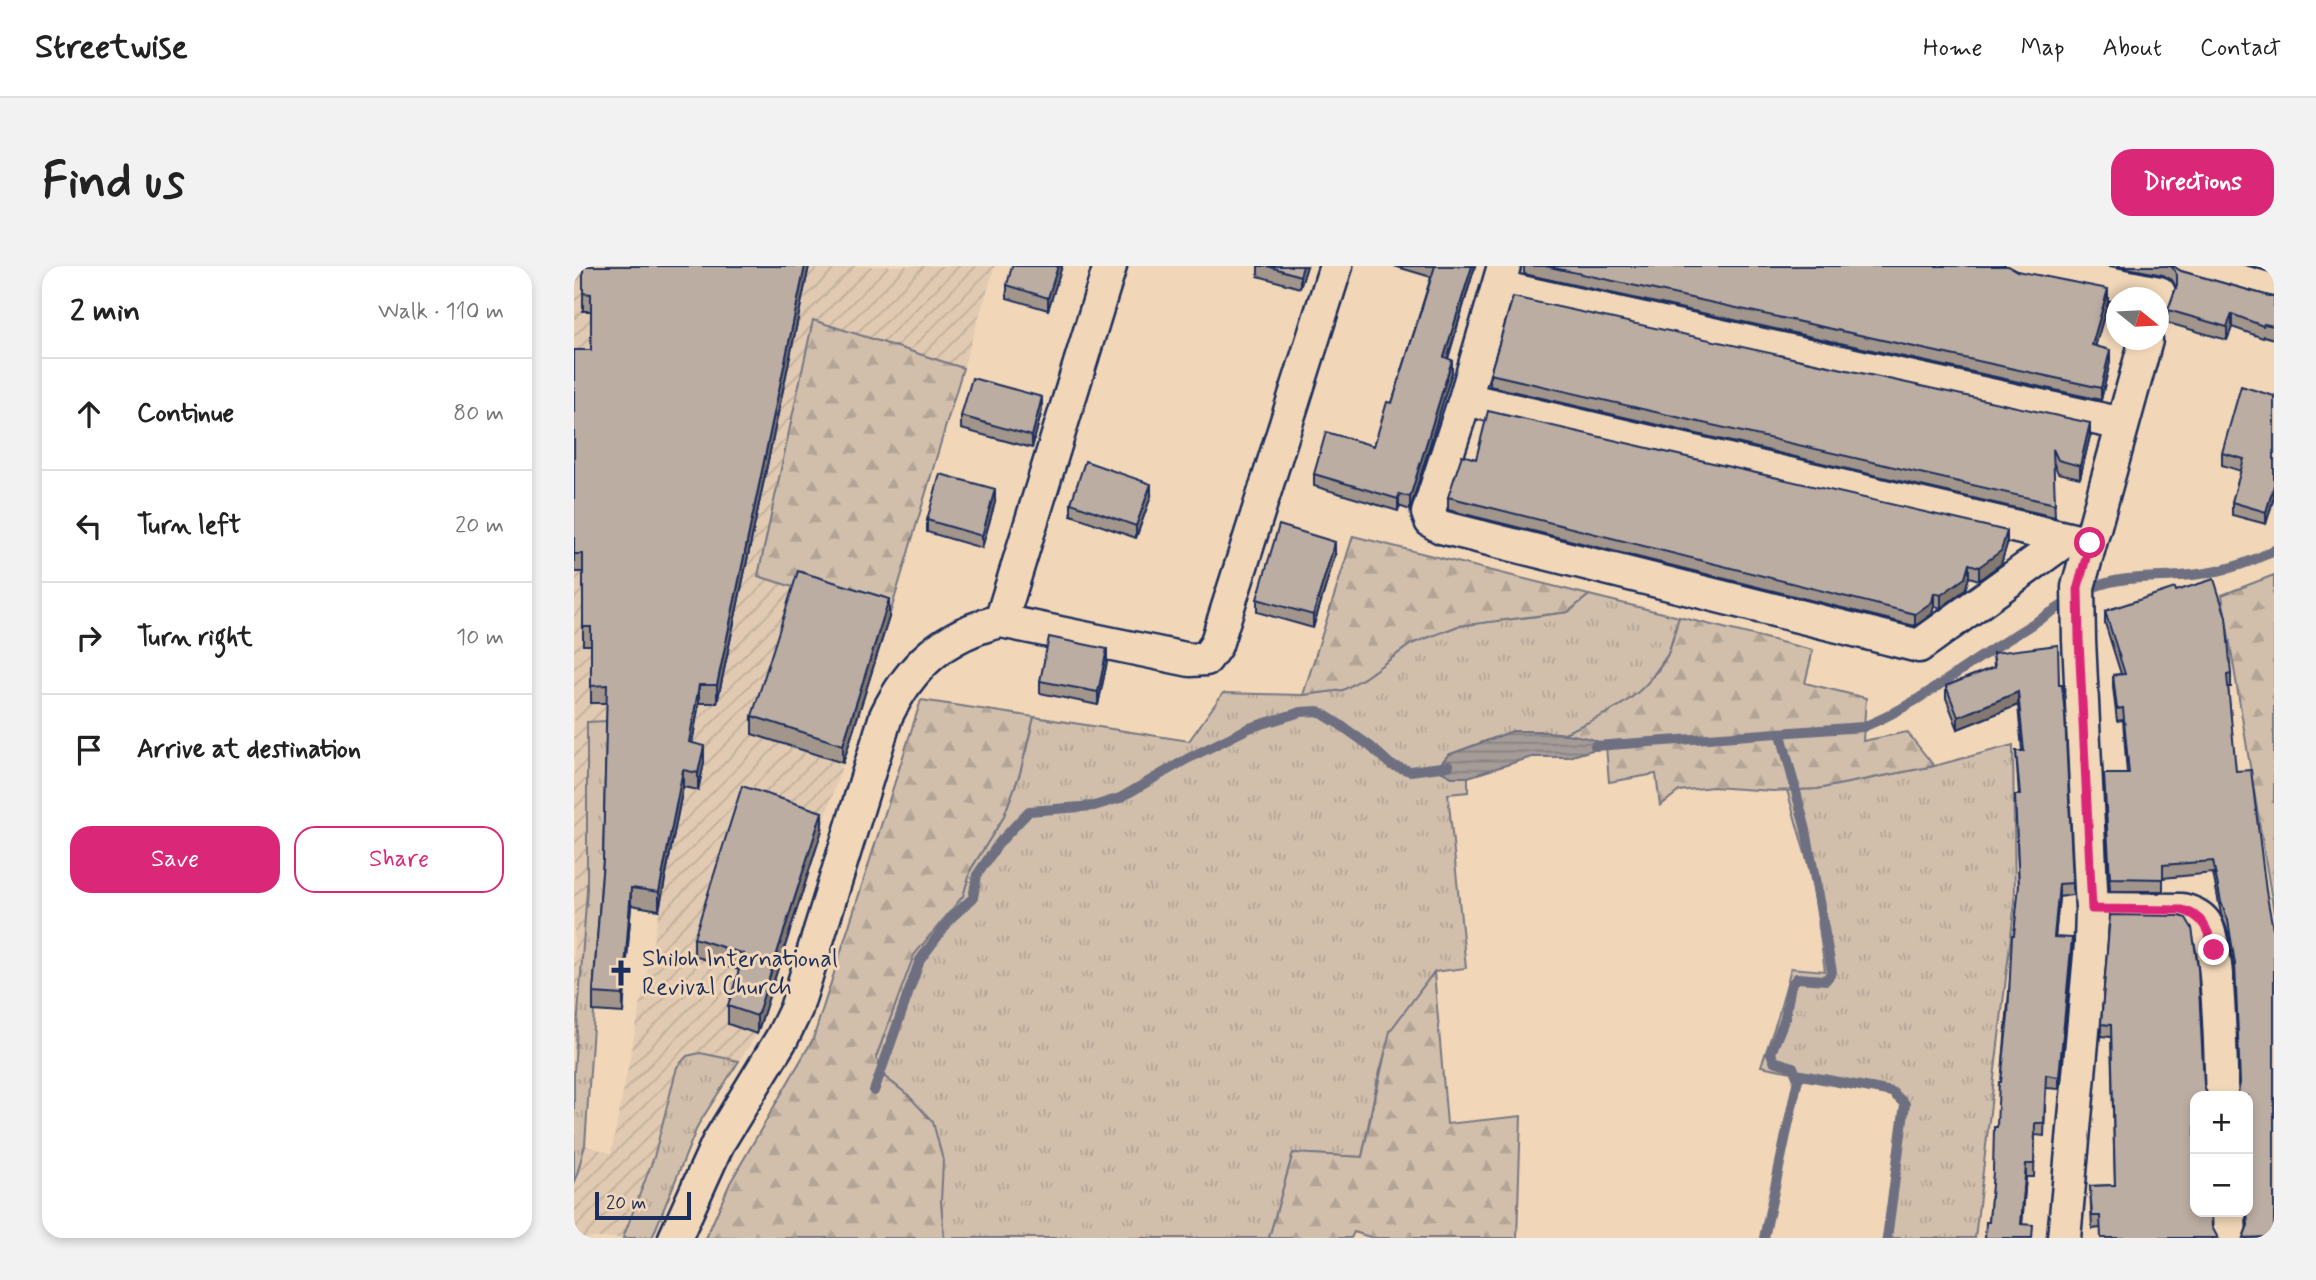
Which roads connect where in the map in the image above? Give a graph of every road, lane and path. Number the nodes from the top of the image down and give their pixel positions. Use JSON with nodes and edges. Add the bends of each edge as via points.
{"nodes":[{"id":1,"x":1111,"y":266,"type":"edge"},
{"id":2,"x":1336,"y":266,"type":"edge"},
{"id":3,"x":2021,"y":266,"type":"edge"},
{"id":4,"x":2186,"y":266,"type":"edge"},
{"id":5,"x":1501,"y":277,"type":"edge"},
{"id":6,"x":2161,"y":286,"type":"edge"},
{"id":7,"x":2274,"y":291,"type":"edge"},
{"id":8,"x":2143,"y":350,"type":"edge"},
{"id":9,"x":1465,"y":398,"type":"junction"},
{"id":10,"x":2122,"y":424,"type":"junction"},
{"id":11,"x":2078,"y":541,"type":"junction"},
{"id":12,"x":1002,"y":621,"type":"junction"},
{"id":13,"x":2092,"y":909,"type":"junction"},
{"id":14,"x":2222,"y":1091,"type":"edge"},
{"id":15,"x":2229,"y":1217,"type":"edge"},
{"id":16,"x":675,"y":1238,"type":"edge"},
{"id":17,"x":2064,"y":1238,"type":"edge"},
{"id":18,"x":2230,"y":1238,"type":"edge"}],
"edges":[{"from":1,"to":12,"type":"street"},
{"from":2,"to":12,"type":"street","via":[[1216,645],[1206,659],[1190,660]]},
{"from":3,"to":6,"type":"street"},
{"from":4,"to":7,"type":"street"},
{"from":5,"to":9,"type":"street"},
{"from":5,"to":10,"type":"street"},
{"from":8,"to":10,"type":"street"},
{"from":9,"to":11,"type":"street"},
{"from":9,"to":11,"type":"street","via":[[1428,513],[1441,527],[1919,646]]},
{"from":10,"to":11,"type":"street"},
{"from":11,"to":13,"type":"street"},
{"from":12,"to":16,"type":"street","via":[[948,642],[911,674],[898,693],[886,716],[796,1009],[718,1143]]},
{"from":13,"to":14,"type":"street","via":[[2182,910],[2204,923],[2214,950]]},
{"from":13,"to":17,"type":"street"},
{"from":15,"to":18,"type":"street"}]}
